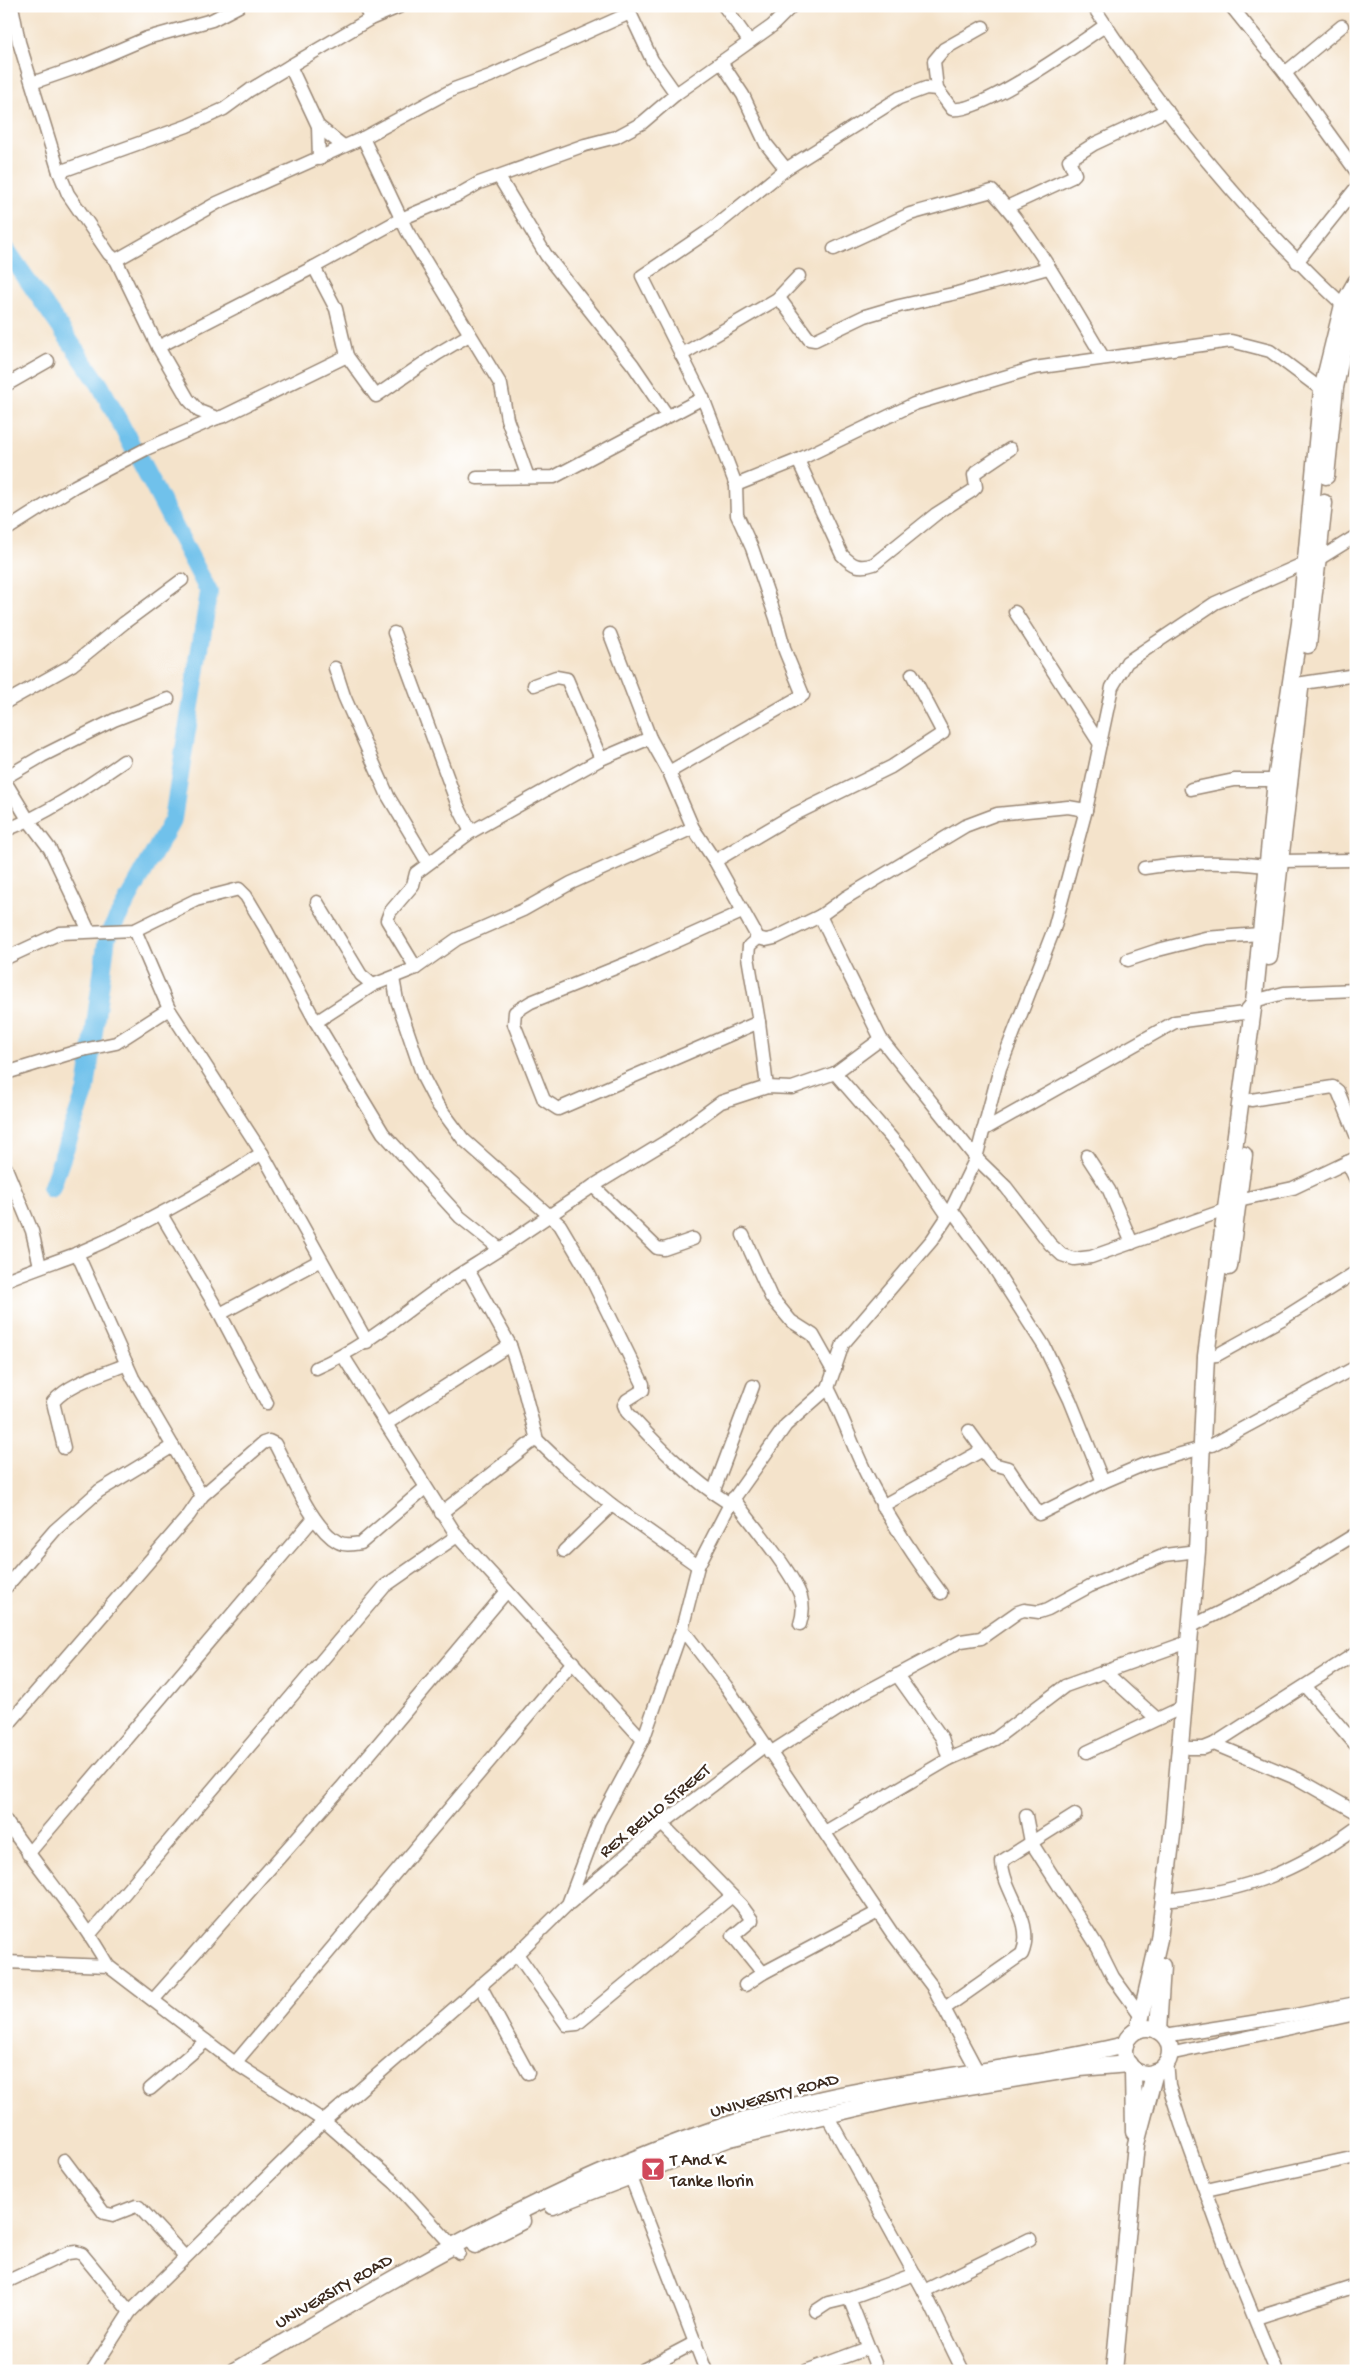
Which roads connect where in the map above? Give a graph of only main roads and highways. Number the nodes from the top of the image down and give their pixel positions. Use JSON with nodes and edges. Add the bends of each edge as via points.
{"nodes":[{"id":1,"x":1356,"y":282,"type":"edge"},
{"id":2,"x":1352,"y":316,"type":"edge"},
{"id":3,"x":1313,"y":560,"type":"junction"},
{"id":4,"x":1295,"y":685,"type":"junction"},
{"id":5,"x":1274,"y":863,"type":"junction"},
{"id":6,"x":1260,"y":1001,"type":"junction"},
{"id":7,"x":1212,"y":1356,"type":"junction"},
{"id":8,"x":1207,"y":1447,"type":"junction"},
{"id":9,"x":1193,"y":1631,"type":"junction"},
{"id":10,"x":1140,"y":2023,"type":"junction"},
{"id":11,"x":1161,"y":2033,"type":"junction"},
{"id":12,"x":1125,"y":2045,"type":"junction"},
{"id":13,"x":1164,"y":2062,"type":"junction"},
{"id":14,"x":1131,"y":2066,"type":"junction"},
{"id":15,"x":1136,"y":2144,"type":"junction"},
{"id":16,"x":456,"y":2249,"type":"junction"},
{"id":17,"x":235,"y":2371,"type":"edge"},
{"id":18,"x":253,"y":2371,"type":"edge"},
{"id":19,"x":1114,"y":2371,"type":"edge"}],
"edges":[{"from":1,"to":2,"type":"main road"},
{"from":2,"to":3,"type":"main road","via":[[1335,388]]},
{"from":2,"to":3,"type":"main road","via":[[1322,390]]},
{"from":3,"to":4,"type":"main road","via":[[1312,624]]},
{"from":4,"to":5,"type":"main road"},
{"from":4,"to":5,"type":"main road","via":[[1276,780]]},
{"from":5,"to":6,"type":"main road"},
{"from":5,"to":6,"type":"main road","via":[[1260,934]]},
{"from":6,"to":7,"type":"main road","via":[[1238,1200]]},
{"from":6,"to":7,"type":"main road","via":[[1225,1210]]},
{"from":7,"to":8,"type":"main road"},
{"from":8,"to":9,"type":"main road"},
{"from":8,"to":9,"type":"main road"},
{"from":9,"to":10,"type":"main road","via":[[1183,1707],[1174,1827],[1159,1939]]},
{"from":9,"to":11,"type":"main road","via":[[1190,1748],[1183,1828],[1160,1977]]},
{"from":10,"to":11,"type":"main road"},
{"from":10,"to":12,"type":"main road"},
{"from":11,"to":13,"type":"main road","via":[[1168,2041]]},
{"from":12,"to":14,"type":"main road","via":[[1124,2052]]},
{"from":12,"to":16,"type":"main road","name":"UNIVERSITY ROAD","via":[[1078,2056],[821,2099],[726,2126],[631,2160],[544,2198]]},
{"from":13,"to":14,"type":"main road","via":[[1148,2073]]},
{"from":13,"to":15,"type":"main road"},
{"from":14,"to":15,"type":"main road","via":[[1132,2123]]},
{"from":14,"to":16,"type":"main road","name":"UNIVERSITY ROAD","via":[[1080,2068],[915,2095],[730,2138],[548,2208]]},
{"from":15,"to":19,"type":"main road"},
{"from":16,"to":17,"type":"main road","name":"UNIVERSITY ROAD"},
{"from":16,"to":18,"type":"main road","name":"UNIVERSITY ROAD"}]}
